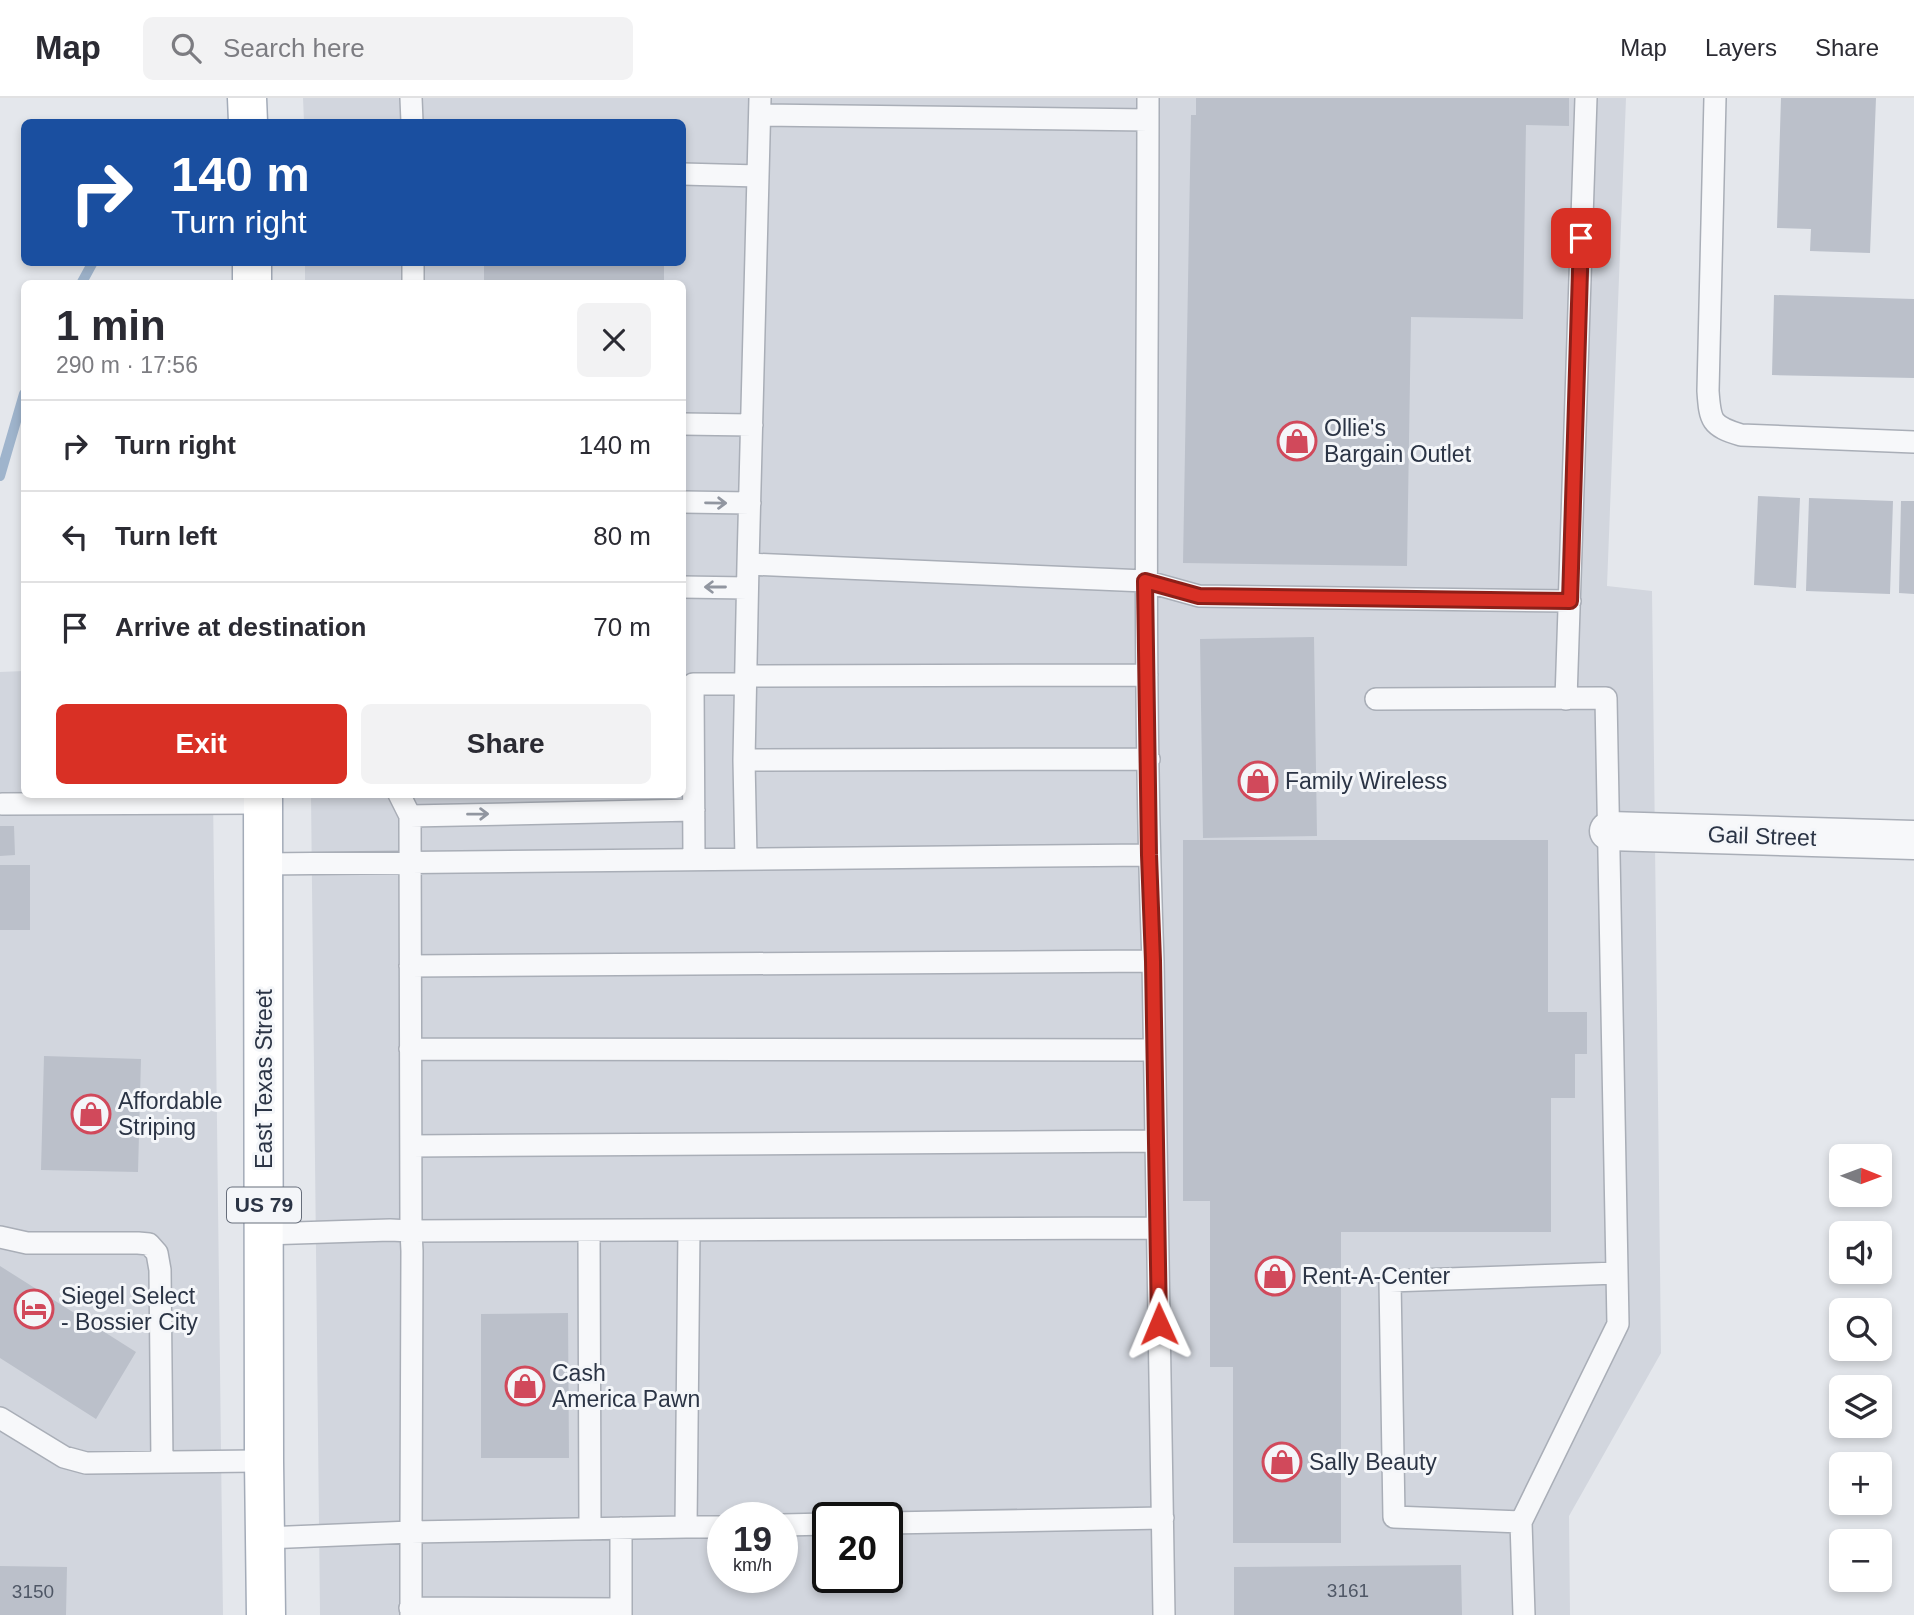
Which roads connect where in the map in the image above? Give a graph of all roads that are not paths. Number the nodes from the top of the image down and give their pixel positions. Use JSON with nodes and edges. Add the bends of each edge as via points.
{"nodes":[{"id":1,"x":247,"y":98,"type":"edge"},
{"id":2,"x":411,"y":98,"type":"edge"},
{"id":3,"x":1148,"y":98,"type":"edge"},
{"id":4,"x":1586,"y":98,"type":"edge"},
{"id":5,"x":1715,"y":98,"type":"edge"},
{"id":6,"x":760,"y":106,"type":"edge"},
{"id":7,"x":248,"y":119,"type":"edge"},
{"id":8,"x":412,"y":119,"type":"edge"},
{"id":9,"x":1148,"y":120,"type":"junction"},
{"id":10,"x":686,"y":174,"type":"edge"},
{"id":11,"x":758,"y":176,"type":"junction"},
{"id":12,"x":686,"y":424,"type":"edge"},
{"id":13,"x":752,"y":425,"type":"junction"},
{"id":14,"x":1914,"y":442,"type":"edge"},
{"id":15,"x":686,"y":502,"type":"edge"},
{"id":16,"x":750,"y":503,"type":"junction"},
{"id":17,"x":748,"y":564,"type":"junction"},
{"id":18,"x":1145,"y":581,"type":"junction"},
{"id":19,"x":686,"y":587,"type":"edge"},
{"id":20,"x":747,"y":588,"type":"junction"},
{"id":21,"x":1570,"y":601,"type":"junction"},
{"id":22,"x":1147,"y":675,"type":"junction"},
{"id":23,"x":746,"y":680,"type":"junction"},
{"id":24,"x":688,"y":684,"type":"edge"},
{"id":25,"x":1376,"y":699,"type":"dead end"},
{"id":26,"x":1566,"y":699,"type":"junction"},
{"id":27,"x":1149,"y":759,"type":"junction"},
{"id":28,"x":744,"y":760,"type":"junction"},
{"id":29,"x":402,"y":798,"type":"edge"},
{"id":30,"x":263,"y":799,"type":"edge"},
{"id":31,"x":2,"y":804,"type":"edge"},
{"id":32,"x":694,"y":810,"type":"junction"},
{"id":33,"x":410,"y":816,"type":"junction"},
{"id":34,"x":1609,"y":831,"type":"junction"},
{"id":35,"x":1914,"y":840,"type":"edge"},
{"id":36,"x":1149,"y":855,"type":"junction"},
{"id":37,"x":746,"y":858,"type":"junction"},
{"id":38,"x":694,"y":859,"type":"junction"},
{"id":39,"x":410,"y":862,"type":"junction"},
{"id":40,"x":263,"y":864,"type":"junction"},
{"id":41,"x":1153,"y":961,"type":"junction"},
{"id":42,"x":410,"y":966,"type":"junction"},
{"id":43,"x":410,"y":1049,"type":"junction"},
{"id":44,"x":1154,"y":1050,"type":"junction"},
{"id":45,"x":1156,"y":1141,"type":"junction"},
{"id":46,"x":411,"y":1146,"type":"junction"},
{"id":47,"x":1157,"y":1228,"type":"junction"},
{"id":48,"x":689,"y":1230,"type":"junction"},
{"id":49,"x":411,"y":1231,"type":"junction"},
{"id":50,"x":589,"y":1231,"type":"junction"},
{"id":51,"x":264,"y":1234,"type":"junction"},
{"id":52,"x":0,"y":1237,"type":"edge"},
{"id":53,"x":1617,"y":1273,"type":"junction"},
{"id":54,"x":0,"y":1418,"type":"edge"},
{"id":55,"x":264,"y":1461,"type":"junction"},
{"id":56,"x":162,"y":1462,"type":"junction"},
{"id":57,"x":1163,"y":1518,"type":"junction"},
{"id":58,"x":1521,"y":1522,"type":"junction"},
{"id":59,"x":903,"y":1523,"type":"edge"},
{"id":60,"x":686,"y":1527,"type":"junction"},
{"id":61,"x":707,"y":1527,"type":"edge"},
{"id":62,"x":621,"y":1528,"type":"junction"},
{"id":63,"x":590,"y":1529,"type":"junction"},
{"id":64,"x":411,"y":1532,"type":"junction"},
{"id":65,"x":265,"y":1538,"type":"junction"},
{"id":66,"x":411,"y":1612,"type":"edge"},
{"id":67,"x":621,"y":1612,"type":"edge"},
{"id":68,"x":266,"y":1615,"type":"edge"},
{"id":69,"x":1164,"y":1615,"type":"edge"},
{"id":70,"x":1524,"y":1615,"type":"edge"}],
"edges":[{"from":1,"to":7,"type":"main road"},
{"from":2,"to":8,"type":"lane"},
{"from":3,"to":9,"type":"lane"},
{"from":4,"to":21,"type":"lane"},
{"from":5,"to":14,"type":"lane","via":[[1710,416],[1721,429],[1741,435]]},
{"from":6,"to":9,"type":"lane"},
{"from":6,"to":11,"type":"lane"},
{"from":9,"to":18,"type":"lane"},
{"from":10,"to":11,"type":"lane"},
{"from":11,"to":13,"type":"lane"},
{"from":12,"to":13,"type":"lane"},
{"from":13,"to":16,"type":"lane"},
{"from":15,"to":16,"type":"lane","one_way":true},
{"from":16,"to":17,"type":"lane"},
{"from":17,"to":18,"type":"lane"},
{"from":17,"to":20,"type":"lane"},
{"from":18,"to":21,"type":"lane","via":[[1199,596]]},
{"from":18,"to":22,"type":"lane"},
{"from":20,"to":19,"type":"lane","one_way":true},
{"from":20,"to":23,"type":"lane"},
{"from":21,"to":26,"type":"lane"},
{"from":22,"to":23,"type":"lane"},
{"from":22,"to":27,"type":"lane"},
{"from":23,"to":24,"type":"lane"},
{"from":23,"to":28,"type":"lane"},
{"from":24,"to":32,"type":"lane"},
{"from":25,"to":26,"type":"lane"},
{"from":26,"to":34,"type":"lane","via":[[1606,698]]},
{"from":27,"to":28,"type":"lane"},
{"from":27,"to":36,"type":"lane"},
{"from":28,"to":37,"type":"lane"},
{"from":29,"to":33,"type":"lane"},
{"from":30,"to":31,"type":"lane"},
{"from":30,"to":40,"type":"main road","name":"East Texas Street","number":"US 79"},
{"from":33,"to":32,"type":"lane","one_way":true},
{"from":32,"to":38,"type":"lane"},
{"from":33,"to":39,"type":"lane"},
{"from":34,"to":35,"type":"street","name":"Gail Street"},
{"from":34,"to":53,"type":"lane"},
{"from":36,"to":37,"type":"lane"},
{"from":36,"to":41,"type":"lane"},
{"from":37,"to":38,"type":"lane"},
{"from":38,"to":39,"type":"lane"},
{"from":39,"to":40,"type":"lane"},
{"from":39,"to":42,"type":"lane"},
{"from":40,"to":51,"type":"main road","name":"East Texas Street","number":"US 79"},
{"from":41,"to":42,"type":"lane"},
{"from":41,"to":44,"type":"lane"},
{"from":42,"to":43,"type":"lane"},
{"from":43,"to":44,"type":"lane"},
{"from":43,"to":46,"type":"lane"},
{"from":44,"to":45,"type":"lane"},
{"from":45,"to":46,"type":"lane"},
{"from":45,"to":47,"type":"lane"},
{"from":46,"to":49,"type":"lane"},
{"from":47,"to":48,"type":"lane"},
{"from":47,"to":57,"type":"lane"},
{"from":48,"to":50,"type":"lane"},
{"from":48,"to":60,"type":"lane"},
{"from":49,"to":50,"type":"lane"},
{"from":49,"to":51,"type":"lane"},
{"from":49,"to":64,"type":"lane"},
{"from":50,"to":63,"type":"lane"},
{"from":51,"to":55,"type":"main road","name":"East Texas Street","number":"US 79"},
{"from":52,"to":56,"type":"lane","via":[[27,1243],[149,1244],[157,1253]]},
{"from":53,"to":58,"type":"lane","via":[[1618,1324]]},
{"from":53,"to":58,"type":"lane","via":[[1390,1281],[1394,1517]]},
{"from":54,"to":56,"type":"lane","via":[[64,1457],[86,1463]]},
{"from":55,"to":56,"type":"lane"},
{"from":55,"to":65,"type":"main road","name":"East Texas Street","number":"US 79"},
{"from":57,"to":59,"type":"lane"},
{"from":57,"to":69,"type":"lane"},
{"from":58,"to":70,"type":"lane"},
{"from":60,"to":61,"type":"lane"},
{"from":60,"to":62,"type":"lane"},
{"from":62,"to":63,"type":"lane"},
{"from":62,"to":67,"type":"lane"},
{"from":63,"to":64,"type":"lane"},
{"from":64,"to":65,"type":"lane"},
{"from":64,"to":66,"type":"lane"},
{"from":65,"to":68,"type":"main road","name":"East Texas Street","number":"US 79"},
{"from":66,"to":67,"type":"lane"}]}
